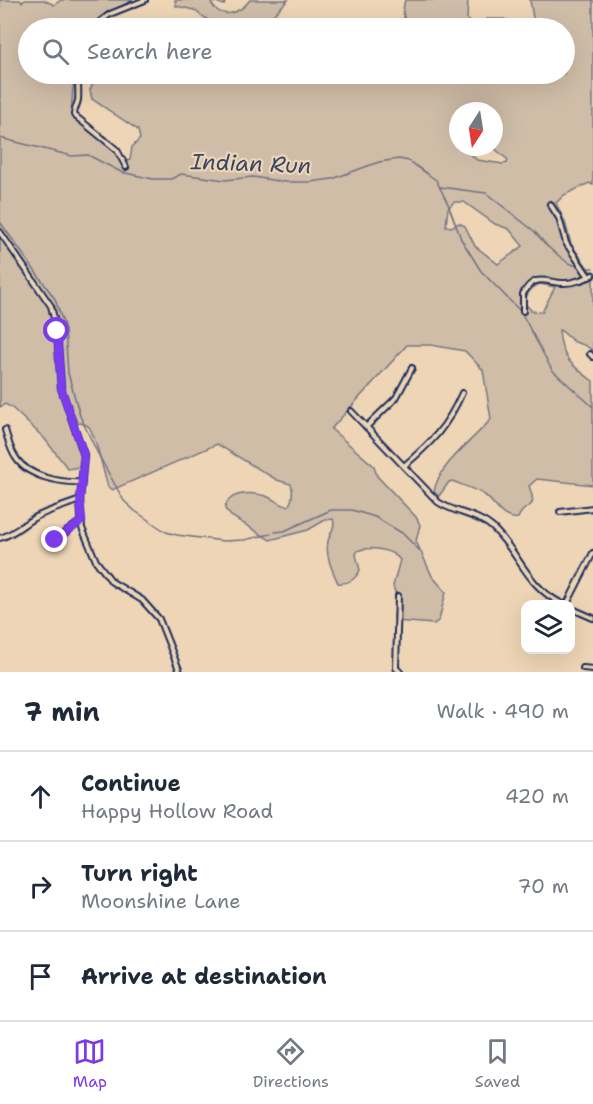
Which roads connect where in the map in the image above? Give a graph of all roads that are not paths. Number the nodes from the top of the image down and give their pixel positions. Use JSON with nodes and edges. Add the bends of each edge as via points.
{"nodes":[{"id":1,"x":145,"y":0,"type":"edge"},
{"id":2,"x":105,"y":18,"type":"edge"},
{"id":3,"x":78,"y":84,"type":"edge"},
{"id":4,"x":126,"y":167,"type":"dead end"},
{"id":5,"x":550,"y":204,"type":"dead end"},
{"id":6,"x":0,"y":232,"type":"edge"},
{"id":7,"x":591,"y":276,"type":"edge"},
{"id":8,"x":523,"y":311,"type":"dead end"},
{"id":9,"x":412,"y":368,"type":"dead end"},
{"id":10,"x":462,"y":393,"type":"dead end"},
{"id":11,"x":351,"y":411,"type":"dead end"},
{"id":12,"x":366,"y":427,"type":"junction"},
{"id":13,"x":5,"y":430,"type":"dead end"},
{"id":14,"x":404,"y":466,"type":"junction"},
{"id":15,"x":82,"y":482,"type":"junction"},
{"id":16,"x":80,"y":500,"type":"junction"},
{"id":17,"x":593,"y":508,"type":"edge"},
{"id":18,"x":560,"y":512,"type":"dead end"},
{"id":19,"x":82,"y":521,"type":"junction"},
{"id":20,"x":0,"y":538,"type":"edge"},
{"id":21,"x":55,"y":540,"type":"dead end"},
{"id":22,"x":593,"y":553,"type":"edge"},
{"id":23,"x":398,"y":596,"type":"dead end"},
{"id":24,"x":556,"y":600,"type":"edge"},
{"id":25,"x":567,"y":600,"type":"edge"},
{"id":26,"x":575,"y":610,"type":"edge"},
{"id":27,"x":593,"y":618,"type":"edge"},
{"id":28,"x":583,"y":668,"type":"dead end"},
{"id":29,"x":593,"y":669,"type":"edge"},
{"id":30,"x":180,"y":672,"type":"edge"},
{"id":31,"x":400,"y":672,"type":"edge"}],
"edges":[{"from":1,"to":2,"type":"street"},
{"from":3,"to":4,"type":"street","via":[[74,115],[117,150]]},
{"from":5,"to":7,"type":"street","via":[[566,243]]},
{"from":6,"to":15,"type":"street","via":[[51,306],[61,388],[84,455]]},
{"from":7,"to":8,"type":"street","via":[[566,283],[534,281],[523,294]]},
{"from":9,"to":12,"type":"street","via":[[400,393]]},
{"from":10,"to":14,"type":"street","via":[[444,428]]},
{"from":11,"to":12,"type":"street"},
{"from":12,"to":14,"type":"street"},
{"from":13,"to":15,"type":"street","via":[[16,459],[29,469],[43,477]]},
{"from":14,"to":24,"type":"street","via":[[444,506],[493,528],[537,587]]},
{"from":15,"to":16,"type":"street"},
{"from":16,"to":19,"type":"street"},
{"from":16,"to":20,"type":"street"},
{"from":17,"to":18,"type":"street"},
{"from":19,"to":21,"type":"street"},
{"from":19,"to":30,"type":"street","via":[[96,561],[112,582],[142,600],[159,619]]},
{"from":22,"to":25,"type":"street"},
{"from":23,"to":31,"type":"street","via":[[396,668]]},
{"from":26,"to":27,"type":"street"},
{"from":28,"to":29,"type":"street"}]}
